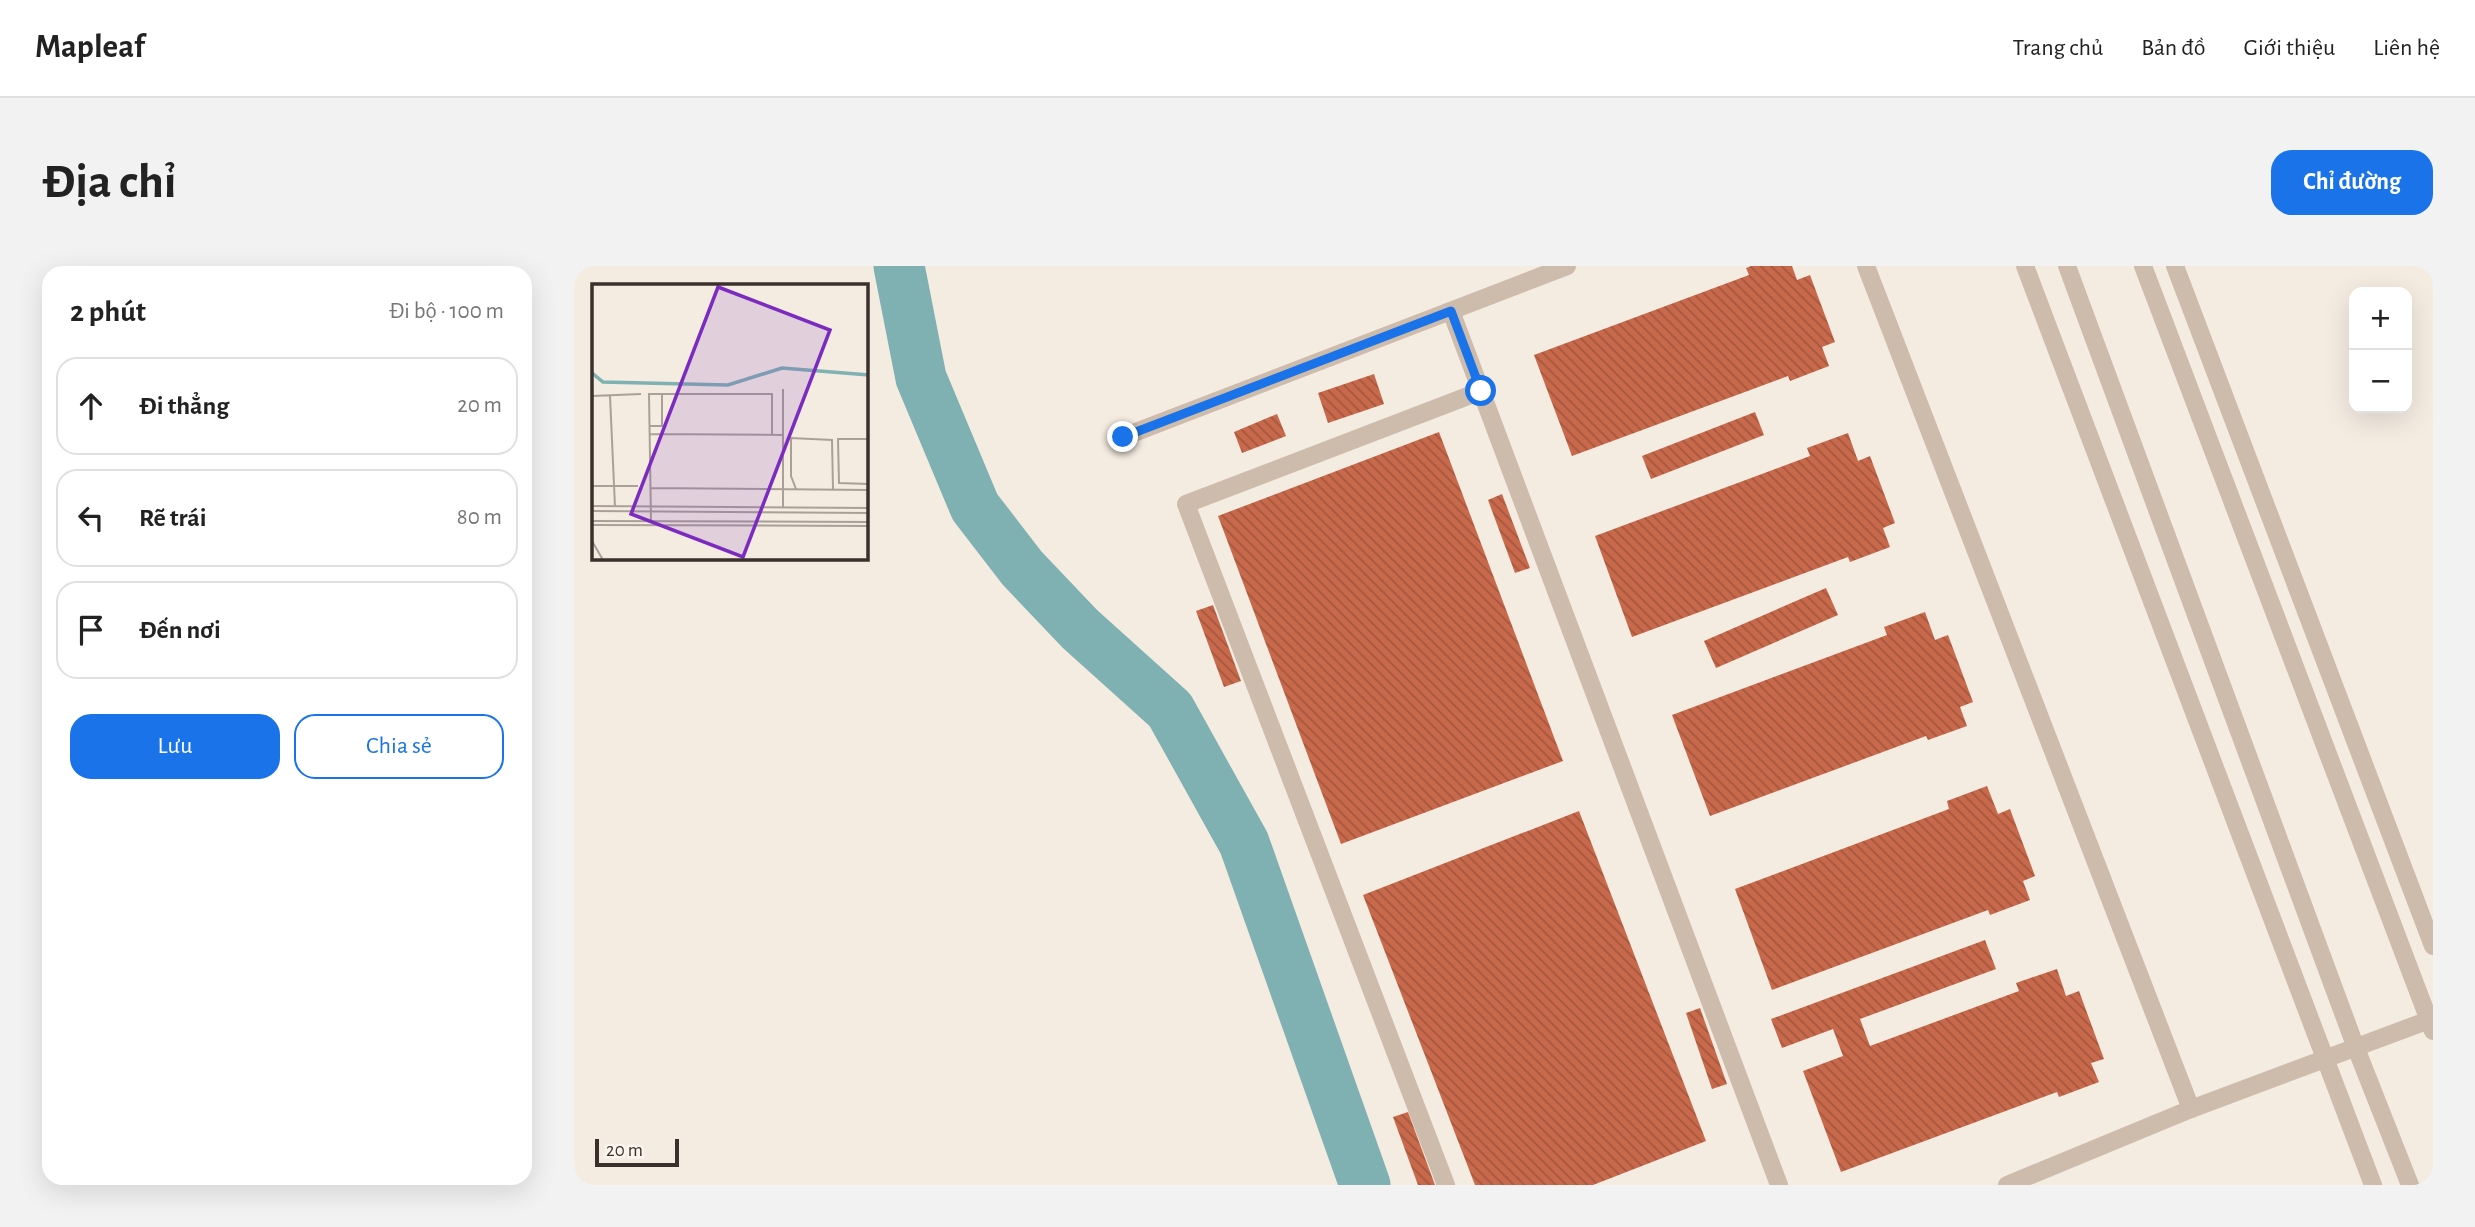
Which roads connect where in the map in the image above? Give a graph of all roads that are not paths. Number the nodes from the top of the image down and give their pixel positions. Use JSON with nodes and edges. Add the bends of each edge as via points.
{"nodes":[{"id":1,"x":1567,"y":266,"type":"edge"},
{"id":2,"x":1866,"y":266,"type":"edge"},
{"id":3,"x":2025,"y":266,"type":"edge"},
{"id":4,"x":2067,"y":266,"type":"edge"},
{"id":5,"x":2143,"y":266,"type":"edge"},
{"id":6,"x":2175,"y":266,"type":"edge"},
{"id":7,"x":1451,"y":311,"type":"junction"},
{"id":8,"x":1481,"y":391,"type":"junction"},
{"id":9,"x":1123,"y":437,"type":"dead end"},
{"id":10,"x":2433,"y":946,"type":"edge"},
{"id":11,"x":2431,"y":1026,"type":"edge"},
{"id":12,"x":2356,"y":1048,"type":"junction"},
{"id":13,"x":2326,"y":1059,"type":"junction"},
{"id":14,"x":2191,"y":1109,"type":"junction"},
{"id":15,"x":1446,"y":1185,"type":"edge"},
{"id":16,"x":1779,"y":1185,"type":"edge"},
{"id":17,"x":2007,"y":1185,"type":"edge"},
{"id":18,"x":2373,"y":1185,"type":"edge"},
{"id":19,"x":2410,"y":1185,"type":"edge"}],
"edges":[{"from":1,"to":7,"type":"street"},
{"from":2,"to":14,"type":"street"},
{"from":3,"to":13,"type":"street"},
{"from":4,"to":12,"type":"street"},
{"from":5,"to":11,"type":"street"},
{"from":6,"to":10,"type":"street"},
{"from":7,"to":8,"type":"street"},
{"from":7,"to":9,"type":"street"},
{"from":8,"to":15,"type":"street","via":[[1186,504]]},
{"from":8,"to":16,"type":"street"},
{"from":11,"to":12,"type":"street"},
{"from":12,"to":13,"type":"street"},
{"from":12,"to":19,"type":"street"},
{"from":13,"to":14,"type":"street"},
{"from":13,"to":18,"type":"street"},
{"from":14,"to":17,"type":"street"}]}
